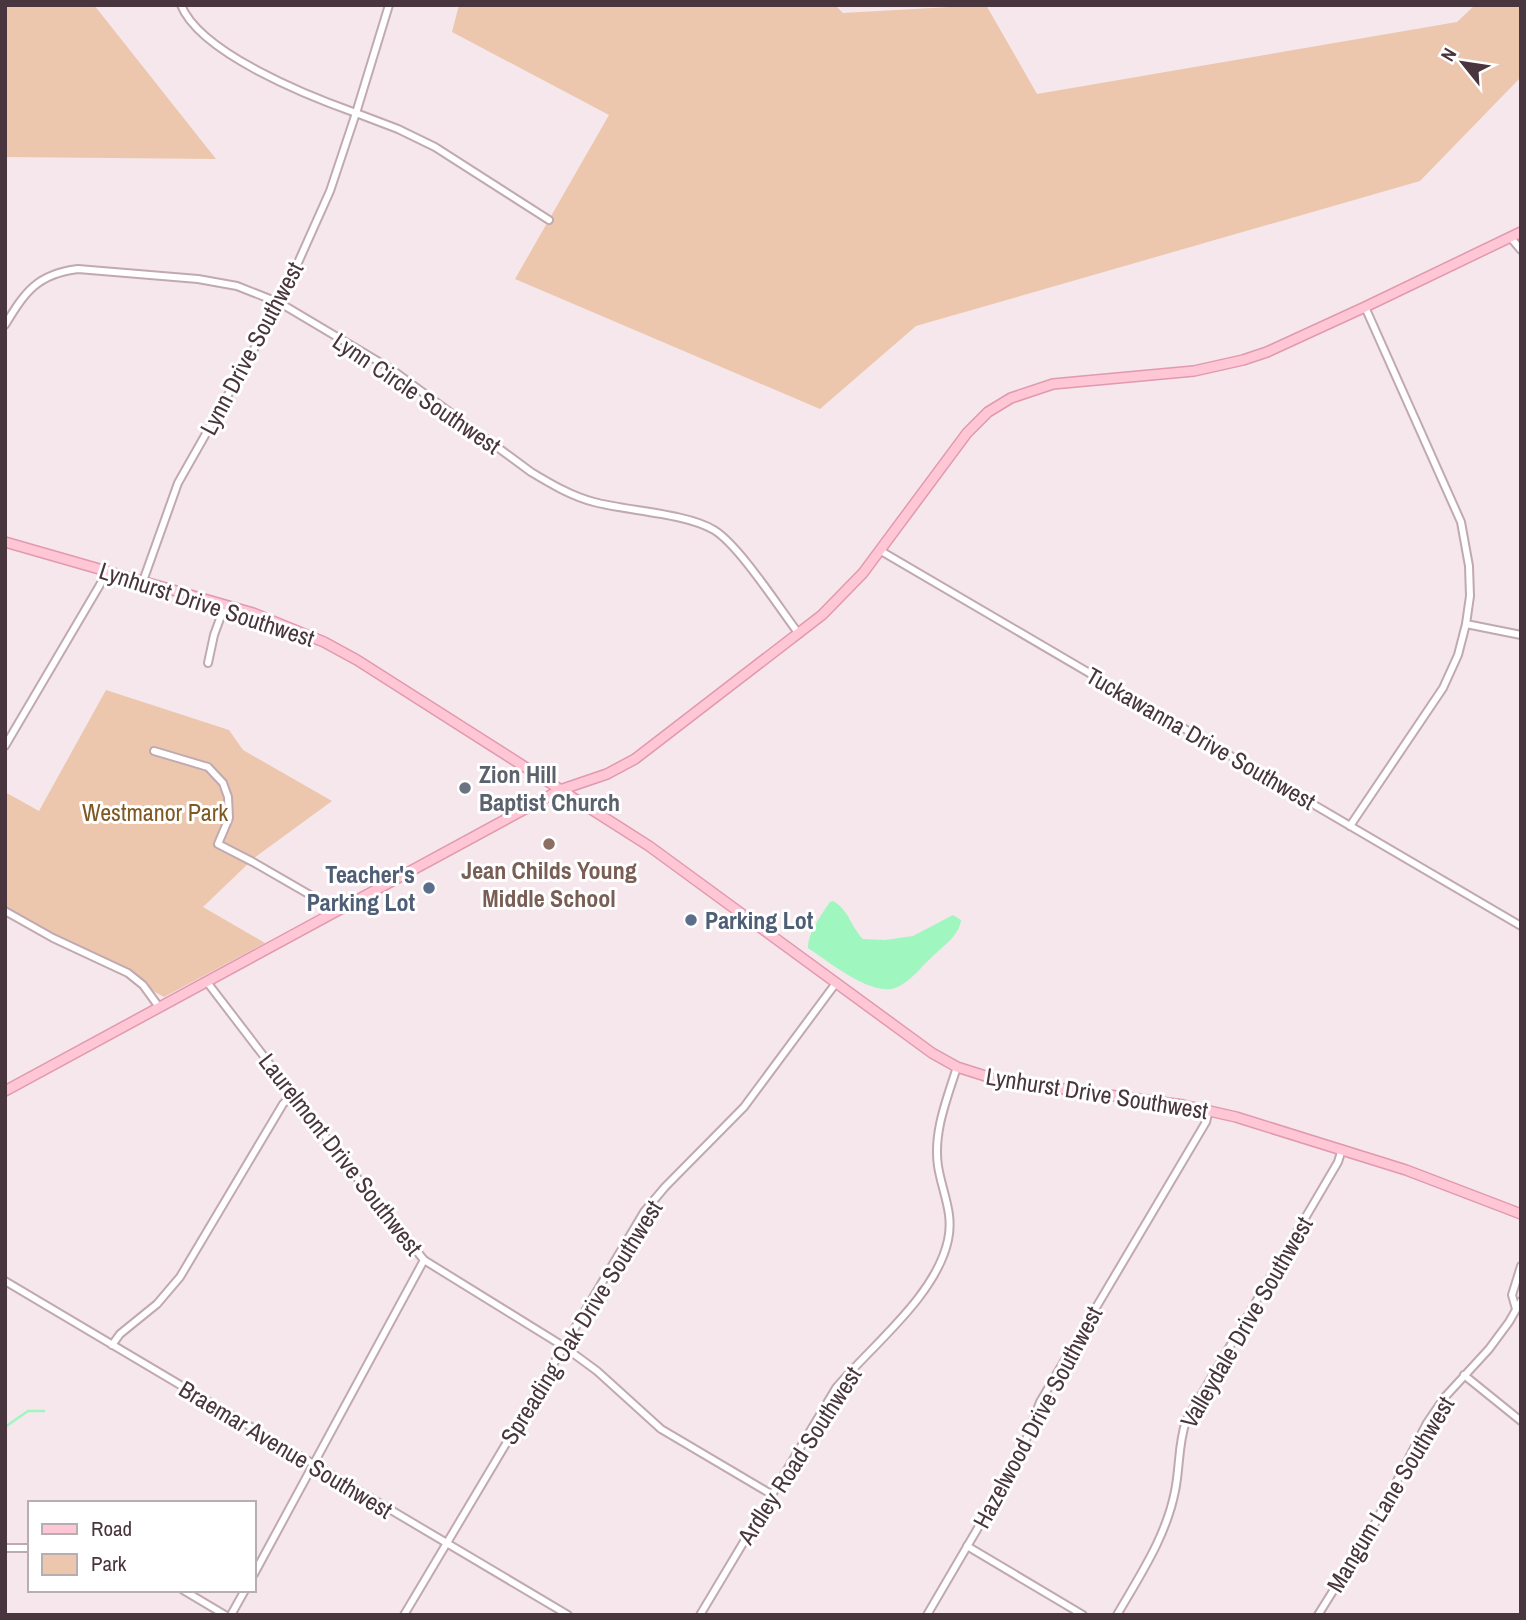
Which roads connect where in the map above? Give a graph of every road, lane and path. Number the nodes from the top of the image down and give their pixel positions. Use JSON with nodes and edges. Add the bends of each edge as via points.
{"nodes":[{"id":1,"x":181,"y":5,"type":"edge"},
{"id":2,"x":389,"y":5,"type":"edge"},
{"id":3,"x":356,"y":113,"type":"junction"},
{"id":4,"x":549,"y":220,"type":"dead end"},
{"id":5,"x":1521,"y":232,"type":"edge"},
{"id":6,"x":1511,"y":238,"type":"junction"},
{"id":7,"x":1521,"y":250,"type":"edge"},
{"id":8,"x":280,"y":303,"type":"junction"},
{"id":9,"x":1365,"y":307,"type":"junction"},
{"id":10,"x":5,"y":325,"type":"edge"},
{"id":11,"x":5,"y":542,"type":"edge"},
{"id":12,"x":881,"y":551,"type":"junction"},
{"id":13,"x":106,"y":570,"type":"junction"},
{"id":14,"x":143,"y":581,"type":"junction"},
{"id":15,"x":225,"y":605,"type":"junction"},
{"id":16,"x":1466,"y":624,"type":"junction"},
{"id":17,"x":799,"y":634,"type":"junction"},
{"id":18,"x":1521,"y":635,"type":"edge"},
{"id":19,"x":208,"y":663,"type":"dead end"},
{"id":20,"x":5,"y":746,"type":"edge"},
{"id":21,"x":154,"y":751,"type":"dead end"},
{"id":22,"x":560,"y":790,"type":"junction"},
{"id":23,"x":1350,"y":825,"type":"junction"},
{"id":24,"x":5,"y":911,"type":"edge"},
{"id":25,"x":334,"y":913,"type":"junction"},
{"id":26,"x":1521,"y":926,"type":"edge"},
{"id":27,"x":207,"y":982,"type":"junction"},
{"id":28,"x":836,"y":983,"type":"junction"},
{"id":29,"x":159,"y":1007,"type":"junction"},
{"id":30,"x":957,"y":1067,"type":"junction"},
{"id":31,"x":5,"y":1091,"type":"edge"},
{"id":32,"x":293,"y":1094,"type":"junction"},
{"id":33,"x":1209,"y":1110,"type":"junction"},
{"id":34,"x":1342,"y":1149,"type":"junction"},
{"id":35,"x":1521,"y":1214,"type":"edge"},
{"id":36,"x":424,"y":1260,"type":"junction"},
{"id":37,"x":1521,"y":1266,"type":"edge"},
{"id":38,"x":5,"y":1281,"type":"edge"},
{"id":39,"x":1521,"y":1301,"type":"edge"},
{"id":40,"x":1516,"y":1309,"type":"junction"},
{"id":41,"x":112,"y":1345,"type":"junction"},
{"id":42,"x":563,"y":1346,"type":"junction"},
{"id":43,"x":1464,"y":1375,"type":"junction"},
{"id":44,"x":1521,"y":1421,"type":"edge"},
{"id":45,"x":313,"y":1464,"type":"junction"},
{"id":46,"x":771,"y":1494,"type":"junction"},
{"id":47,"x":446,"y":1544,"type":"junction"},
{"id":48,"x":967,"y":1546,"type":"junction"},
{"id":49,"x":5,"y":1548,"type":"edge"},
{"id":50,"x":28,"y":1548,"type":"edge"},
{"id":51,"x":256,"y":1570,"type":"edge"},
{"id":52,"x":186,"y":1592,"type":"edge"},
{"id":53,"x":244,"y":1592,"type":"edge"},
{"id":54,"x":225,"y":1615,"type":"edge"},
{"id":55,"x":231,"y":1615,"type":"edge"},
{"id":56,"x":404,"y":1615,"type":"edge"},
{"id":57,"x":568,"y":1615,"type":"edge"},
{"id":58,"x":700,"y":1615,"type":"edge"},
{"id":59,"x":926,"y":1615,"type":"edge"},
{"id":60,"x":1083,"y":1615,"type":"edge"},
{"id":61,"x":1117,"y":1615,"type":"edge"},
{"id":62,"x":1318,"y":1615,"type":"edge"}],
"edges":[{"from":1,"to":3,"type":"street","via":[[186,19],[229,53],[299,91]]},
{"from":2,"to":3,"type":"street","name":"Lynn Drive Southwest"},
{"from":3,"to":4,"type":"street","via":[[435,147]]},
{"from":3,"to":8,"type":"street","name":"Lynn Drive Southwest","via":[[330,191]]},
{"from":5,"to":6,"type":"street"},
{"from":6,"to":7,"type":"street"},
{"from":6,"to":9,"type":"street"},
{"from":8,"to":10,"type":"street","name":"Lynn Circle Southwest","via":[[237,286],[198,279],[78,269],[44,278],[30,289]]},
{"from":8,"to":14,"type":"street","name":"Lynn Drive Southwest","via":[[178,483]]},
{"from":8,"to":17,"type":"street","name":"Lynn Circle Southwest","via":[[391,369],[555,487],[594,502],[714,530]]},
{"from":9,"to":12,"type":"street","via":[[1230,365],[1053,384],[1011,398],[967,433]]},
{"from":9,"to":16,"type":"street","via":[[1461,522],[1470,571]]},
{"from":11,"to":13,"type":"street","name":"Lynhurst Drive Southwest"},
{"from":12,"to":17,"type":"street","via":[[843,596]]},
{"from":12,"to":23,"type":"street","name":"Tuckawanna Drive Southwest"},
{"from":13,"to":14,"type":"street","name":"Lynhurst Drive Southwest"},
{"from":13,"to":20,"type":"street"},
{"from":14,"to":15,"type":"street","name":"Lynhurst Drive Southwest"},
{"from":15,"to":19,"type":"street"},
{"from":15,"to":22,"type":"street","name":"Lynhurst Drive Southwest","via":[[289,626],[358,660]]},
{"from":16,"to":18,"type":"street"},
{"from":16,"to":23,"type":"street","via":[[1443,688]]},
{"from":17,"to":22,"type":"street","via":[[635,759]]},
{"from":21,"to":25,"type":"street","via":[[208,767],[223,783],[229,818],[218,844]]},
{"from":22,"to":25,"type":"street"},
{"from":22,"to":28,"type":"street","name":"Lynhurst Drive Southwest","via":[[649,846]]},
{"from":23,"to":26,"type":"street","name":"Tuckawanna Drive Southwest"},
{"from":24,"to":29,"type":"street","via":[[128,972]]},
{"from":25,"to":27,"type":"street"},
{"from":27,"to":29,"type":"street"},
{"from":27,"to":32,"type":"street","name":"Laurelmont Drive Southwest"},
{"from":28,"to":30,"type":"street","name":"Lynhurst Drive Southwest"},
{"from":28,"to":42,"type":"street","name":"Spreading Oak Drive Southwest","via":[[744,1107],[644,1212]]},
{"from":29,"to":31,"type":"street"},
{"from":30,"to":33,"type":"street","name":"Lynhurst Drive Southwest","via":[[998,1080]]},
{"from":30,"to":46,"type":"street","name":"Ardley Road Southwest","via":[[937,1141],[950,1219],[941,1261],[907,1312],[836,1388]]},
{"from":32,"to":36,"type":"street","name":"Laurelmont Drive Southwest"},
{"from":32,"to":41,"type":"street","via":[[180,1277]]},
{"from":33,"to":34,"type":"street","name":"Lynhurst Drive Southwest"},
{"from":33,"to":48,"type":"street","name":"Hazelwood Drive Southwest","via":[[1040,1402],[1020,1457]]},
{"from":34,"to":35,"type":"street","name":"Lynhurst Drive Southwest"},
{"from":34,"to":61,"type":"street","name":"Valleydale Drive Southwest","via":[[1186,1421],[1166,1526]]},
{"from":36,"to":42,"type":"street","name":"Laurelmont Drive Southwest"},
{"from":36,"to":45,"type":"street"},
{"from":37,"to":40,"type":"street","via":[[1512,1295]]},
{"from":38,"to":41,"type":"street","name":"Braemar Avenue Southwest"},
{"from":39,"to":40,"type":"street","name":"Mangum Lane Southwest"},
{"from":40,"to":43,"type":"street","name":"Mangum Lane Southwest","via":[[1489,1349]]},
{"from":41,"to":45,"type":"street","name":"Braemar Avenue Southwest"},
{"from":42,"to":46,"type":"street","name":"Laurelmont Drive Southwest","via":[[597,1370],[661,1429]]},
{"from":42,"to":47,"type":"street","name":"Spreading Oak Drive Southwest"},
{"from":43,"to":44,"type":"street"},
{"from":43,"to":62,"type":"street","name":"Mangum Lane Southwest","via":[[1427,1423],[1373,1527]]},
{"from":45,"to":47,"type":"street","name":"Braemar Avenue Southwest"},
{"from":45,"to":51,"type":"street"},
{"from":46,"to":58,"type":"street","name":"Ardley Road Southwest"},
{"from":47,"to":56,"type":"street","name":"Spreading Oak Drive Southwest"},
{"from":47,"to":57,"type":"street","name":"Braemar Avenue Southwest"},
{"from":48,"to":59,"type":"street","name":"Hazelwood Drive Southwest"},
{"from":48,"to":60,"type":"street"},
{"from":49,"to":50,"type":"street"},
{"from":52,"to":54,"type":"street"},
{"from":53,"to":55,"type":"street"}]}
